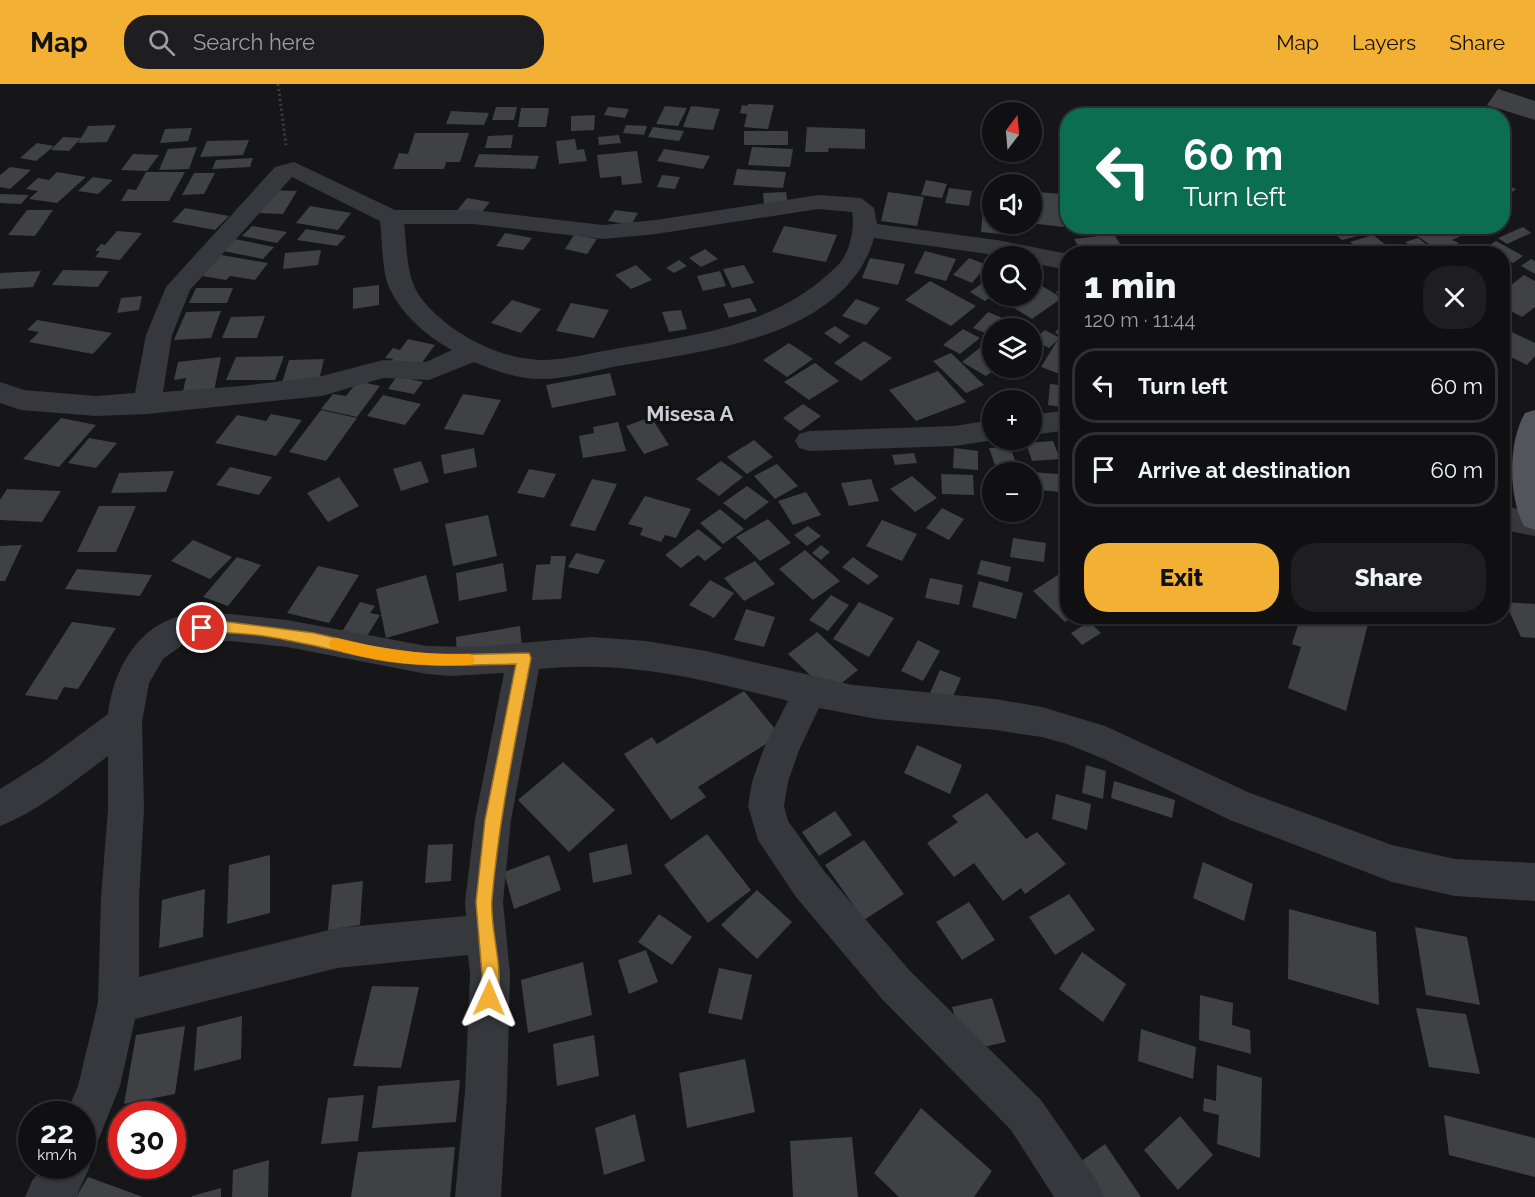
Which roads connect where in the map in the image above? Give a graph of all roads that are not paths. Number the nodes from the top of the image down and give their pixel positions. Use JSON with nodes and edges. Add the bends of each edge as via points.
{"nodes":[{"id":1,"x":391,"y":217,"type":"junction"},
{"id":2,"x":864,"y":229,"type":"junction"},
{"id":3,"x":1060,"y":260,"type":"edge"},
{"id":4,"x":475,"y":351,"type":"junction"},
{"id":5,"x":0,"y":392,"type":"edge"},
{"id":6,"x":147,"y":404,"type":"junction"},
{"id":7,"x":1535,"y":420,"type":"edge"},
{"id":8,"x":1060,"y":421,"type":"edge"},
{"id":9,"x":1042,"y":424,"type":"edge"},
{"id":10,"x":982,"y":432,"type":"edge"},
{"id":11,"x":809,"y":441,"type":"dead end"},
{"id":12,"x":1535,"y":518,"type":"edge"},
{"id":13,"x":1510,"y":519,"type":"edge"},
{"id":14,"x":1535,"y":524,"type":"edge"},
{"id":15,"x":525,"y":658,"type":"junction"},
{"id":16,"x":812,"y":690,"type":"junction"},
{"id":17,"x":125,"y":722,"type":"junction"},
{"id":18,"x":0,"y":809,"type":"edge"},
{"id":19,"x":1535,"y":882,"type":"edge"},
{"id":20,"x":487,"y":934,"type":"junction"},
{"id":21,"x":118,"y":1003,"type":"junction"},
{"id":22,"x":93,"y":1101,"type":"edge"},
{"id":23,"x":62,"y":1179,"type":"edge"},
{"id":24,"x":48,"y":1197,"type":"edge"},
{"id":25,"x":478,"y":1197,"type":"edge"},
{"id":26,"x":1081,"y":1197,"type":"edge"}],
"edges":[{"from":1,"to":2,"type":"street","via":[[473,217],[603,232],[835,202],[862,208]]},
{"from":1,"to":4,"type":"street","via":[[404,293],[425,319]]},
{"from":1,"to":6,"type":"street","via":[[294,169],[283,172],[179,287],[159,335]]},
{"from":2,"to":3,"type":"street"},
{"from":2,"to":4,"type":"street","via":[[857,258],[835,281],[806,306],[775,320],[691,343],[557,368],[511,365]]},
{"from":4,"to":6,"type":"street","via":[[429,371],[383,369],[322,386]]},
{"from":5,"to":6,"type":"street","via":[[21,400],[68,405]]},
{"from":7,"to":12,"type":"main road","via":[[1528,467]]},
{"from":8,"to":9,"type":"street"},
{"from":10,"to":11,"type":"street"},
{"from":13,"to":14,"type":"street"},
{"from":15,"to":16,"type":"street","via":[[576,651],[619,652],[685,661]]},
{"from":15,"to":17,"type":"street","via":[[431,661],[255,630],[220,626],[185,629],[155,645],[137,670],[127,695]]},
{"from":15,"to":20,"type":"street","via":[[493,820],[484,902]]},
{"from":16,"to":19,"type":"street","via":[[854,700],[1043,722],[1092,737],[1236,805],[1379,861],[1431,874]]},
{"from":16,"to":26,"type":"street","via":[[782,748],[770,782],[766,806],[771,828],[810,884],[896,986],[1026,1115]]},
{"from":17,"to":18,"type":"street","via":[[56,774]]},
{"from":17,"to":21,"type":"street","via":[[126,809]]},
{"from":20,"to":21,"type":"street","via":[[337,948]]},
{"from":20,"to":25,"type":"street","via":[[490,974],[486,1092]]},
{"from":21,"to":22,"type":"street"},
{"from":23,"to":24,"type":"street"}]}
